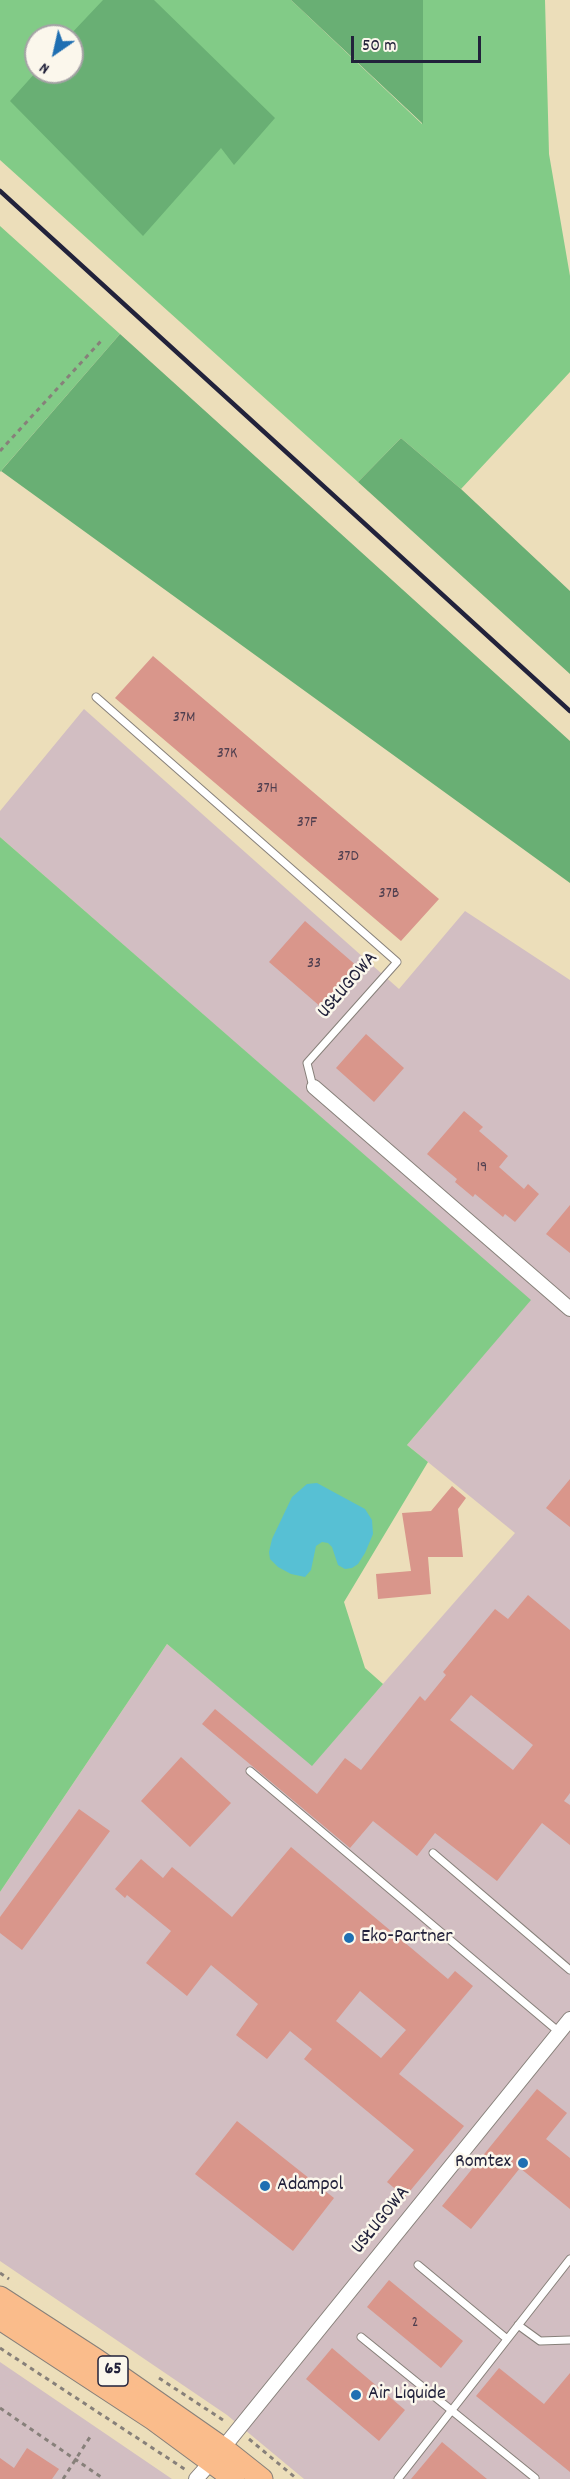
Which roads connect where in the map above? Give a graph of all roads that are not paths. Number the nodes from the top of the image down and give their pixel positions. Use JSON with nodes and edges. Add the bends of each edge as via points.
{"nodes":[{"id":1,"x":96,"y":697,"type":"dead end"},
{"id":2,"x":314,"y":1087,"type":"joint"},
{"id":3,"x":570,"y":1309,"type":"edge"},
{"id":4,"x":250,"y":1771,"type":"dead end"},
{"id":5,"x":433,"y":1853,"type":"dead end"},
{"id":6,"x":570,"y":1970,"type":"edge"},
{"id":7,"x":570,"y":2019,"type":"edge"},
{"id":8,"x":559,"y":2032,"type":"junction"},
{"id":9,"x":570,"y":2259,"type":"edge"},
{"id":10,"x":418,"y":2265,"type":"dead end"},
{"id":11,"x":0,"y":2297,"type":"edge"},
{"id":12,"x":15,"y":2322,"type":"edge"},
{"id":13,"x":518,"y":2325,"type":"junction"},
{"id":14,"x":361,"y":2337,"type":"dead end"},
{"id":15,"x":507,"y":2339,"type":"junction"},
{"id":16,"x":570,"y":2340,"type":"edge"},
{"id":17,"x":451,"y":2411,"type":"junction"},
{"id":18,"x":218,"y":2454,"type":"junction"},
{"id":19,"x":196,"y":2478,"type":"edge"},
{"id":20,"x":535,"y":2478,"type":"edge"},
{"id":21,"x":234,"y":2479,"type":"edge"},
{"id":22,"x":249,"y":2479,"type":"edge"},
{"id":23,"x":262,"y":2479,"type":"edge"},
{"id":24,"x":398,"y":2479,"type":"edge"}],
"edges":[{"from":1,"to":2,"type":"lane","name":"USŁUGOWA","via":[[397,962],[307,1063]]},
{"from":2,"to":3,"type":"street","name":"USŁUGOWA"},
{"from":4,"to":8,"type":"lane"},
{"from":5,"to":6,"type":"lane"},
{"from":7,"to":8,"type":"street","name":"USŁUGOWA"},
{"from":8,"to":18,"type":"street","name":"USŁUGOWA"},
{"from":9,"to":13,"type":"lane"},
{"from":10,"to":15,"type":"lane"},
{"from":11,"to":12,"type":"main road","number":"65"},
{"from":12,"to":18,"type":"main road","number":"65"},
{"from":12,"to":18,"type":"main road","number":"65","via":[[67,2362],[104,2377]]},
{"from":13,"to":15,"type":"lane"},
{"from":13,"to":16,"type":"lane","via":[[540,2341]]},
{"from":14,"to":17,"type":"lane"},
{"from":15,"to":17,"type":"lane"},
{"from":17,"to":20,"type":"lane"},
{"from":17,"to":24,"type":"lane"},
{"from":18,"to":19,"type":"street","name":"USŁUGOWA"},
{"from":18,"to":21,"type":"main road","number":"65"},
{"from":18,"to":22,"type":"main road"},
{"from":18,"to":23,"type":"main road","number":"65"}]}
